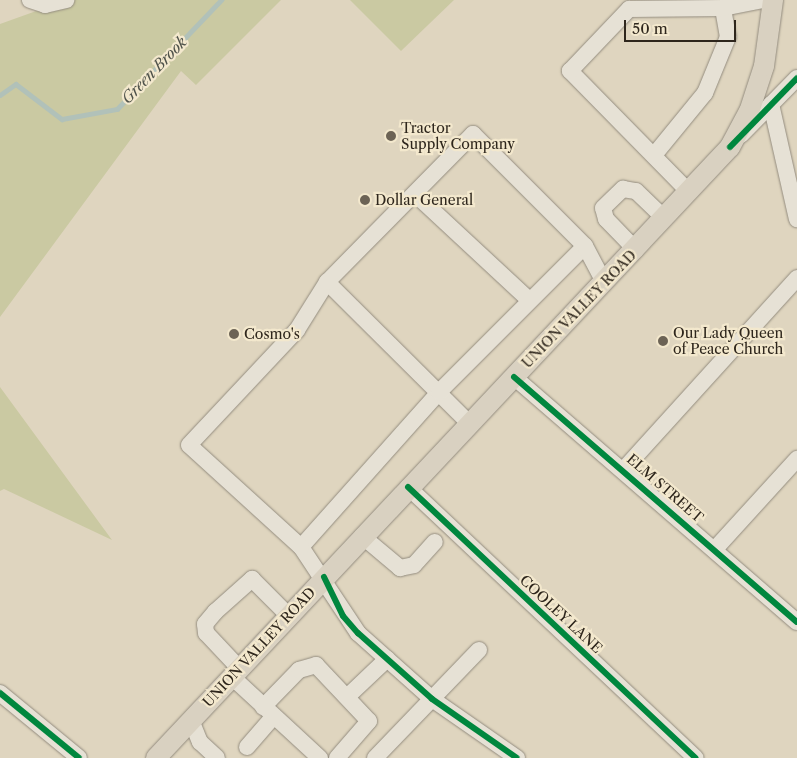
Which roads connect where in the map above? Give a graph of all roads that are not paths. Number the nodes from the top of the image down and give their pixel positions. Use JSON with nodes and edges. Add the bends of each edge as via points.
{"nodes":[{"id":1,"x":30,"y":0,"type":"edge"},
{"id":2,"x":66,"y":0,"type":"edge"},
{"id":3,"x":763,"y":0,"type":"edge"},
{"id":4,"x":773,"y":0,"type":"edge"},
{"id":5,"x":723,"y":8,"type":"junction"},
{"id":6,"x":797,"y":78,"type":"edge"},
{"id":7,"x":771,"y":104,"type":"junction"},
{"id":8,"x":730,"y":147,"type":"junction"},
{"id":9,"x":655,"y":154,"type":"junction"},
{"id":10,"x":689,"y":192,"type":"junction"},
{"id":11,"x":415,"y":194,"type":"junction"},
{"id":12,"x":664,"y":218,"type":"junction"},
{"id":13,"x":797,"y":219,"type":"edge"},
{"id":14,"x":585,"y":246,"type":"junction"},
{"id":15,"x":636,"y":250,"type":"junction"},
{"id":16,"x":797,"y":278,"type":"edge"},
{"id":17,"x":327,"y":282,"type":"junction"},
{"id":18,"x":604,"y":282,"type":"junction"},
{"id":19,"x":529,"y":300,"type":"junction"},
{"id":20,"x":514,"y":377,"type":"junction"},
{"id":21,"x":439,"y":392,"type":"junction"},
{"id":22,"x":469,"y":423,"type":"junction"},
{"id":23,"x":797,"y":460,"type":"edge"},
{"id":24,"x":624,"y":469,"type":"junction"},
{"id":25,"x":408,"y":487,"type":"junction"},
{"id":26,"x":362,"y":536,"type":"junction"},
{"id":27,"x":435,"y":542,"type":"dead end"},
{"id":28,"x":301,"y":547,"type":"junction"},
{"id":29,"x":714,"y":549,"type":"junction"},
{"id":30,"x":324,"y":577,"type":"junction"},
{"id":31,"x":288,"y":615,"type":"junction"},
{"id":32,"x":797,"y":622,"type":"edge"},
{"id":33,"x":480,"y":650,"type":"dead end"},
{"id":34,"x":387,"y":659,"type":"junction"},
{"id":35,"x":235,"y":672,"type":"junction"},
{"id":36,"x":0,"y":694,"type":"edge"},
{"id":37,"x":348,"y":696,"type":"junction"},
{"id":38,"x":432,"y":699,"type":"junction"},
{"id":39,"x":268,"y":712,"type":"junction"},
{"id":40,"x":191,"y":720,"type":"junction"},
{"id":41,"x":246,"y":747,"type":"dead end"},
{"id":42,"x":79,"y":758,"type":"edge"},
{"id":43,"x":156,"y":758,"type":"edge"},
{"id":44,"x":217,"y":758,"type":"edge"},
{"id":45,"x":320,"y":758,"type":"edge"},
{"id":46,"x":338,"y":758,"type":"edge"},
{"id":47,"x":375,"y":758,"type":"edge"},
{"id":48,"x":517,"y":758,"type":"edge"},
{"id":49,"x":696,"y":758,"type":"edge"}],
"edges":[{"from":1,"to":2,"type":"street","via":[[45,4]]},
{"from":3,"to":5,"type":"street"},
{"from":4,"to":8,"type":"main road","name":"UNION VALLEY ROAD","via":[[764,66],[745,120]]},
{"from":5,"to":9,"type":"street","via":[[728,38],[705,93]]},
{"from":5,"to":9,"type":"street","via":[[629,9],[570,71]]},
{"from":6,"to":7,"type":"street"},
{"from":7,"to":8,"type":"street"},
{"from":7,"to":13,"type":"street"},
{"from":8,"to":10,"type":"main road","name":"UNION VALLEY ROAD"},
{"from":9,"to":10,"type":"street"},
{"from":10,"to":12,"type":"main road","name":"UNION VALLEY ROAD"},
{"from":11,"to":14,"type":"street","via":[[474,134]]},
{"from":11,"to":17,"type":"street"},
{"from":11,"to":19,"type":"street"},
{"from":12,"to":15,"type":"main road","name":"UNION VALLEY ROAD"},
{"from":12,"to":15,"type":"street","via":[[636,191],[623,189],[603,208],[606,219]]},
{"from":14,"to":18,"type":"street"},
{"from":14,"to":19,"type":"street"},
{"from":15,"to":18,"type":"main road","name":"UNION VALLEY ROAD"},
{"from":16,"to":24,"type":"street"},
{"from":17,"to":21,"type":"street"},
{"from":17,"to":28,"type":"street","via":[[297,330],[189,445]]},
{"from":18,"to":20,"type":"main road","name":"UNION VALLEY ROAD"},
{"from":19,"to":21,"type":"street"},
{"from":20,"to":22,"type":"main road","name":"UNION VALLEY ROAD"},
{"from":20,"to":24,"type":"street","name":"ELM STREET"},
{"from":21,"to":22,"type":"street"},
{"from":21,"to":28,"type":"street"},
{"from":22,"to":25,"type":"main road","name":"UNION VALLEY ROAD"},
{"from":23,"to":29,"type":"street"},
{"from":24,"to":29,"type":"street","name":"ELM STREET"},
{"from":25,"to":26,"type":"main road","name":"UNION VALLEY ROAD"},
{"from":25,"to":49,"type":"street","name":"COOLEY LANE"},
{"from":26,"to":27,"type":"street","via":[[400,568],[414,565]]},
{"from":26,"to":30,"type":"main road","name":"UNION VALLEY ROAD"},
{"from":28,"to":30,"type":"street"},
{"from":29,"to":32,"type":"street","name":"ELM STREET"},
{"from":30,"to":31,"type":"main road","name":"UNION VALLEY ROAD"},
{"from":30,"to":34,"type":"street","via":[[343,616]]},
{"from":31,"to":35,"type":"main road","name":"UNION VALLEY ROAD"},
{"from":31,"to":35,"type":"street","via":[[252,579],[220,607],[205,624],[206,633]]},
{"from":33,"to":38,"type":"street"},
{"from":34,"to":37,"type":"street"},
{"from":34,"to":38,"type":"street"},
{"from":35,"to":39,"type":"street"},
{"from":35,"to":40,"type":"main road","name":"UNION VALLEY ROAD"},
{"from":36,"to":42,"type":"street"},
{"from":37,"to":39,"type":"street","via":[[316,665],[308,665]]},
{"from":37,"to":46,"type":"street","via":[[368,721]]},
{"from":38,"to":47,"type":"street"},
{"from":38,"to":48,"type":"street"},
{"from":39,"to":41,"type":"street"},
{"from":39,"to":45,"type":"street"},
{"from":40,"to":43,"type":"main road","name":"UNION VALLEY ROAD"},
{"from":40,"to":44,"type":"street","via":[[200,742]]}]}
